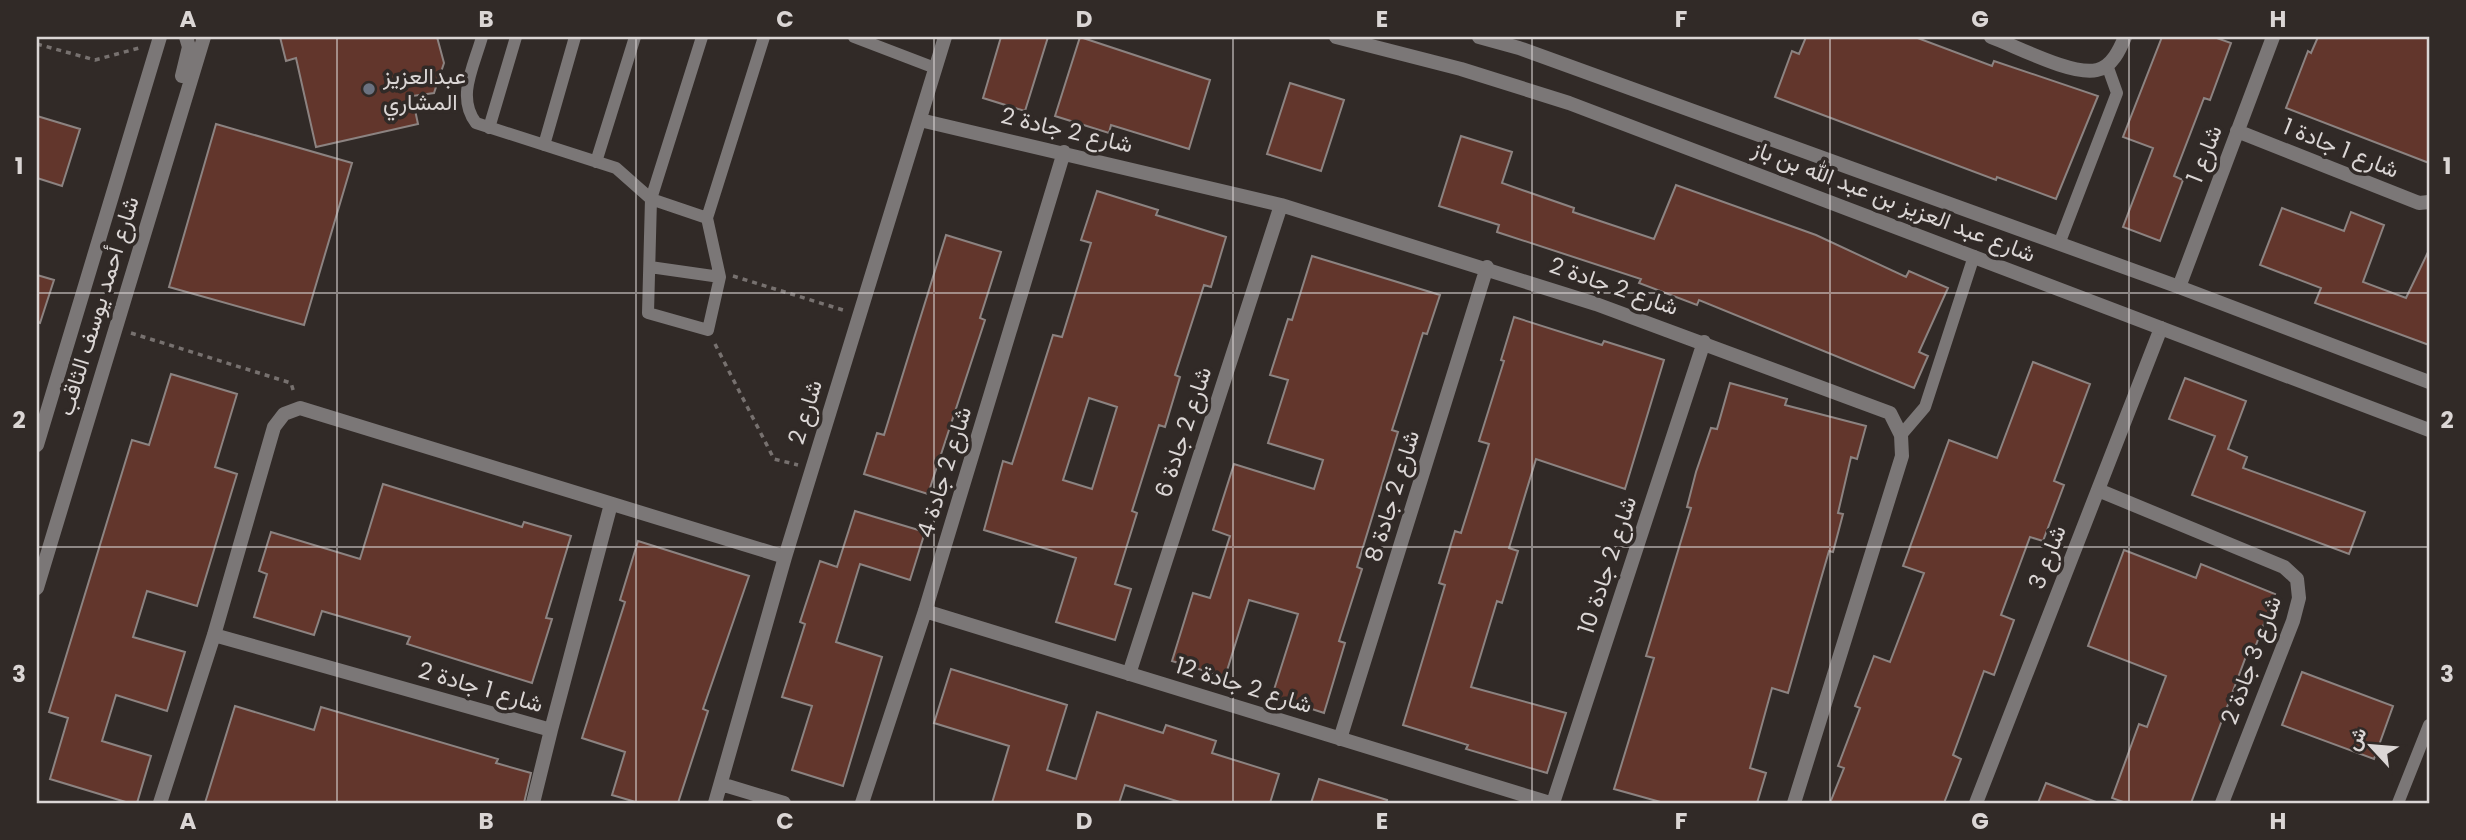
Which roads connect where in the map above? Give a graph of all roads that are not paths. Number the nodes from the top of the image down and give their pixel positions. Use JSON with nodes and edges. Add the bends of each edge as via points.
{"nodes":[{"id":1,"x":186,"y":37,"type":"edge"},
{"id":2,"x":204,"y":37,"type":"edge"},
{"id":3,"x":482,"y":37,"type":"edge"},
{"id":4,"x":516,"y":37,"type":"edge"},
{"id":5,"x":575,"y":37,"type":"edge"},
{"id":6,"x":635,"y":37,"type":"edge"},
{"id":7,"x":702,"y":37,"type":"edge"},
{"id":8,"x":764,"y":37,"type":"edge"},
{"id":9,"x":854,"y":37,"type":"edge"},
{"id":10,"x":945,"y":37,"type":"edge"},
{"id":11,"x":1336,"y":37,"type":"edge"},
{"id":12,"x":1479,"y":37,"type":"edge"},
{"id":13,"x":1991,"y":37,"type":"edge"},
{"id":14,"x":2125,"y":37,"type":"edge"},
{"id":15,"x":2273,"y":37,"type":"edge"},
{"id":16,"x":159,"y":40,"type":"edge"},
{"id":17,"x":1358,"y":40,"type":"edge"},
{"id":18,"x":1521,"y":42,"type":"edge"},
{"id":19,"x":2108,"y":65,"type":"junction"},
{"id":20,"x":935,"y":68,"type":"junction"},
{"id":21,"x":920,"y":120,"type":"junction"},
{"id":22,"x":176,"y":127,"type":"junction"},
{"id":23,"x":489,"y":128,"type":"junction"},
{"id":24,"x":2237,"y":131,"type":"junction"},
{"id":25,"x":544,"y":145,"type":"junction"},
{"id":26,"x":1064,"y":152,"type":"junction"},
{"id":27,"x":596,"y":162,"type":"junction"},
{"id":28,"x":651,"y":199,"type":"junction"},
{"id":29,"x":2429,"y":202,"type":"edge"},
{"id":30,"x":1281,"y":205,"type":"junction"},
{"id":31,"x":707,"y":218,"type":"junction"},
{"id":32,"x":2059,"y":244,"type":"junction"},
{"id":33,"x":1974,"y":256,"type":"junction"},
{"id":34,"x":650,"y":267,"type":"junction"},
{"id":35,"x":1487,"y":267,"type":"junction"},
{"id":36,"x":720,"y":274,"type":"junction"},
{"id":37,"x":2179,"y":287,"type":"junction"},
{"id":38,"x":2161,"y":328,"type":"junction"},
{"id":39,"x":1704,"y":342,"type":"junction"},
{"id":40,"x":2429,"y":382,"type":"edge"},
{"id":41,"x":2429,"y":430,"type":"edge"},
{"id":42,"x":1901,"y":435,"type":"junction"},
{"id":43,"x":37,"y":445,"type":"edge"},
{"id":44,"x":2098,"y":490,"type":"junction"},
{"id":45,"x":611,"y":504,"type":"junction"},
{"id":46,"x":785,"y":557,"type":"junction"},
{"id":47,"x":37,"y":588,"type":"edge"},
{"id":48,"x":925,"y":611,"type":"junction"},
{"id":49,"x":214,"y":635,"type":"junction"},
{"id":50,"x":1129,"y":674,"type":"junction"},
{"id":51,"x":2429,"y":725,"type":"edge"},
{"id":52,"x":551,"y":730,"type":"junction"},
{"id":53,"x":1340,"y":739,"type":"junction"},
{"id":54,"x":721,"y":783,"type":"junction"},
{"id":55,"x":160,"y":803,"type":"edge"},
{"id":56,"x":533,"y":803,"type":"edge"},
{"id":57,"x":715,"y":803,"type":"edge"},
{"id":58,"x":784,"y":803,"type":"edge"},
{"id":59,"x":862,"y":803,"type":"edge"},
{"id":60,"x":1552,"y":803,"type":"edge"},
{"id":61,"x":1794,"y":803,"type":"edge"},
{"id":62,"x":1976,"y":803,"type":"edge"},
{"id":63,"x":2222,"y":803,"type":"edge"},
{"id":64,"x":2398,"y":803,"type":"edge"}],
"edges":[{"from":1,"to":22,"type":"street","via":[[189,47],[171,114]]},
{"from":2,"to":22,"type":"street","name":"شارع أحمد يوسف الثاقب"},
{"from":3,"to":23,"type":"lane","via":[[464,99],[476,123]]},
{"from":4,"to":23,"type":"lane"},
{"from":5,"to":25,"type":"lane"},
{"from":6,"to":27,"type":"lane"},
{"from":7,"to":28,"type":"lane"},
{"from":8,"to":31,"type":"lane"},
{"from":9,"to":20,"type":"lane"},
{"from":10,"to":20,"type":"street","name":"شارع 2"},
{"from":11,"to":17,"type":"street","name":"شارع عبد العزيز بن عبد الله بن باز"},
{"from":12,"to":18,"type":"street","name":"شارع عبد العزيز بن عبد الله بن باز"},
{"from":13,"to":19,"type":"street","via":[[2072,68],[2097,70]]},
{"from":14,"to":19,"type":"street"},
{"from":15,"to":24,"type":"street","name":"شارع 1"},
{"from":16,"to":43,"type":"street","name":"شارع أحمد يوسف الثاقب"},
{"from":17,"to":33,"type":"street","name":"شارع عبد العزيز بن عبد الله بن باز","via":[[1569,103]]},
{"from":18,"to":32,"type":"street","name":"شارع عبد العزيز بن عبد الله بن باز"},
{"from":19,"to":32,"type":"lane","via":[[2117,93]]},
{"from":20,"to":21,"type":"street","name":"شارع 2"},
{"from":21,"to":26,"type":"street","name":"شارع 2 جادة 2"},
{"from":21,"to":46,"type":"street","name":"شارع 2"},
{"from":22,"to":47,"type":"street","name":"شارع أحمد يوسف الثاقب"},
{"from":23,"to":25,"type":"lane"},
{"from":24,"to":29,"type":"street","name":"شارع 1 جادة 1","via":[[2419,203]]},
{"from":24,"to":37,"type":"street","name":"شارع 1"},
{"from":25,"to":27,"type":"lane"},
{"from":26,"to":30,"type":"street","name":"شارع 2 جادة 2"},
{"from":26,"to":48,"type":"street","name":"شارع 2 جادة 4"},
{"from":27,"to":28,"type":"lane","via":[[616,169]]},
{"from":28,"to":31,"type":"lane"},
{"from":28,"to":34,"type":"lane"},
{"from":30,"to":35,"type":"street","name":"شارع 2 جادة 2"},
{"from":30,"to":50,"type":"street","name":"شارع 2 جادة 6"},
{"from":31,"to":36,"type":"lane"},
{"from":32,"to":37,"type":"street","name":"شارع عبد العزيز بن عبد الله بن باز"},
{"from":33,"to":38,"type":"street","name":"شارع عبد العزيز بن عبد الله بن باز"},
{"from":33,"to":42,"type":"lane","via":[[1926,407]]},
{"from":34,"to":36,"type":"lane"},
{"from":34,"to":36,"type":"lane","via":[[648,313],[708,330]]},
{"from":35,"to":39,"type":"street","name":"شارع 2 جادة 2"},
{"from":35,"to":53,"type":"street","name":"شارع 2 جادة 8"},
{"from":37,"to":40,"type":"street","name":"شارع عبد العزيز بن عبد الله بن باز"},
{"from":38,"to":41,"type":"street","name":"شارع عبد العزيز بن عبد الله بن باز"},
{"from":38,"to":44,"type":"street","name":"شارع 3"},
{"from":39,"to":42,"type":"street","name":"شارع 2 جادة 2","via":[[1891,413]]},
{"from":39,"to":60,"type":"street","name":"شارع 2 جادة 10"},
{"from":42,"to":61,"type":"street","via":[[1902,456]]},
{"from":44,"to":62,"type":"street","name":"شارع 3"},
{"from":44,"to":63,"type":"street","name":"شارع 3 جادة 2","via":[[2284,567],[2297,579],[2299,598],[2293,621]]},
{"from":45,"to":46,"type":"street"},
{"from":45,"to":49,"type":"street","via":[[300,408],[285,414],[274,427]]},
{"from":45,"to":52,"type":"street","name":"شارع 1 جادة 2"},
{"from":46,"to":54,"type":"street","name":"شارع 2"},
{"from":48,"to":50,"type":"street","name":"شارع 2 جادة 12"},
{"from":48,"to":59,"type":"street","name":"شارع 2 جادة 4"},
{"from":49,"to":52,"type":"street","name":"شارع 1 جادة 2"},
{"from":49,"to":55,"type":"street"},
{"from":50,"to":53,"type":"street","name":"شارع 2 جادة 12"},
{"from":51,"to":64,"type":"lane"},
{"from":52,"to":56,"type":"street"},
{"from":53,"to":60,"type":"street","name":"شارع 2 جادة 12"},
{"from":54,"to":57,"type":"street","name":"شارع 2"},
{"from":54,"to":58,"type":"street"}]}
